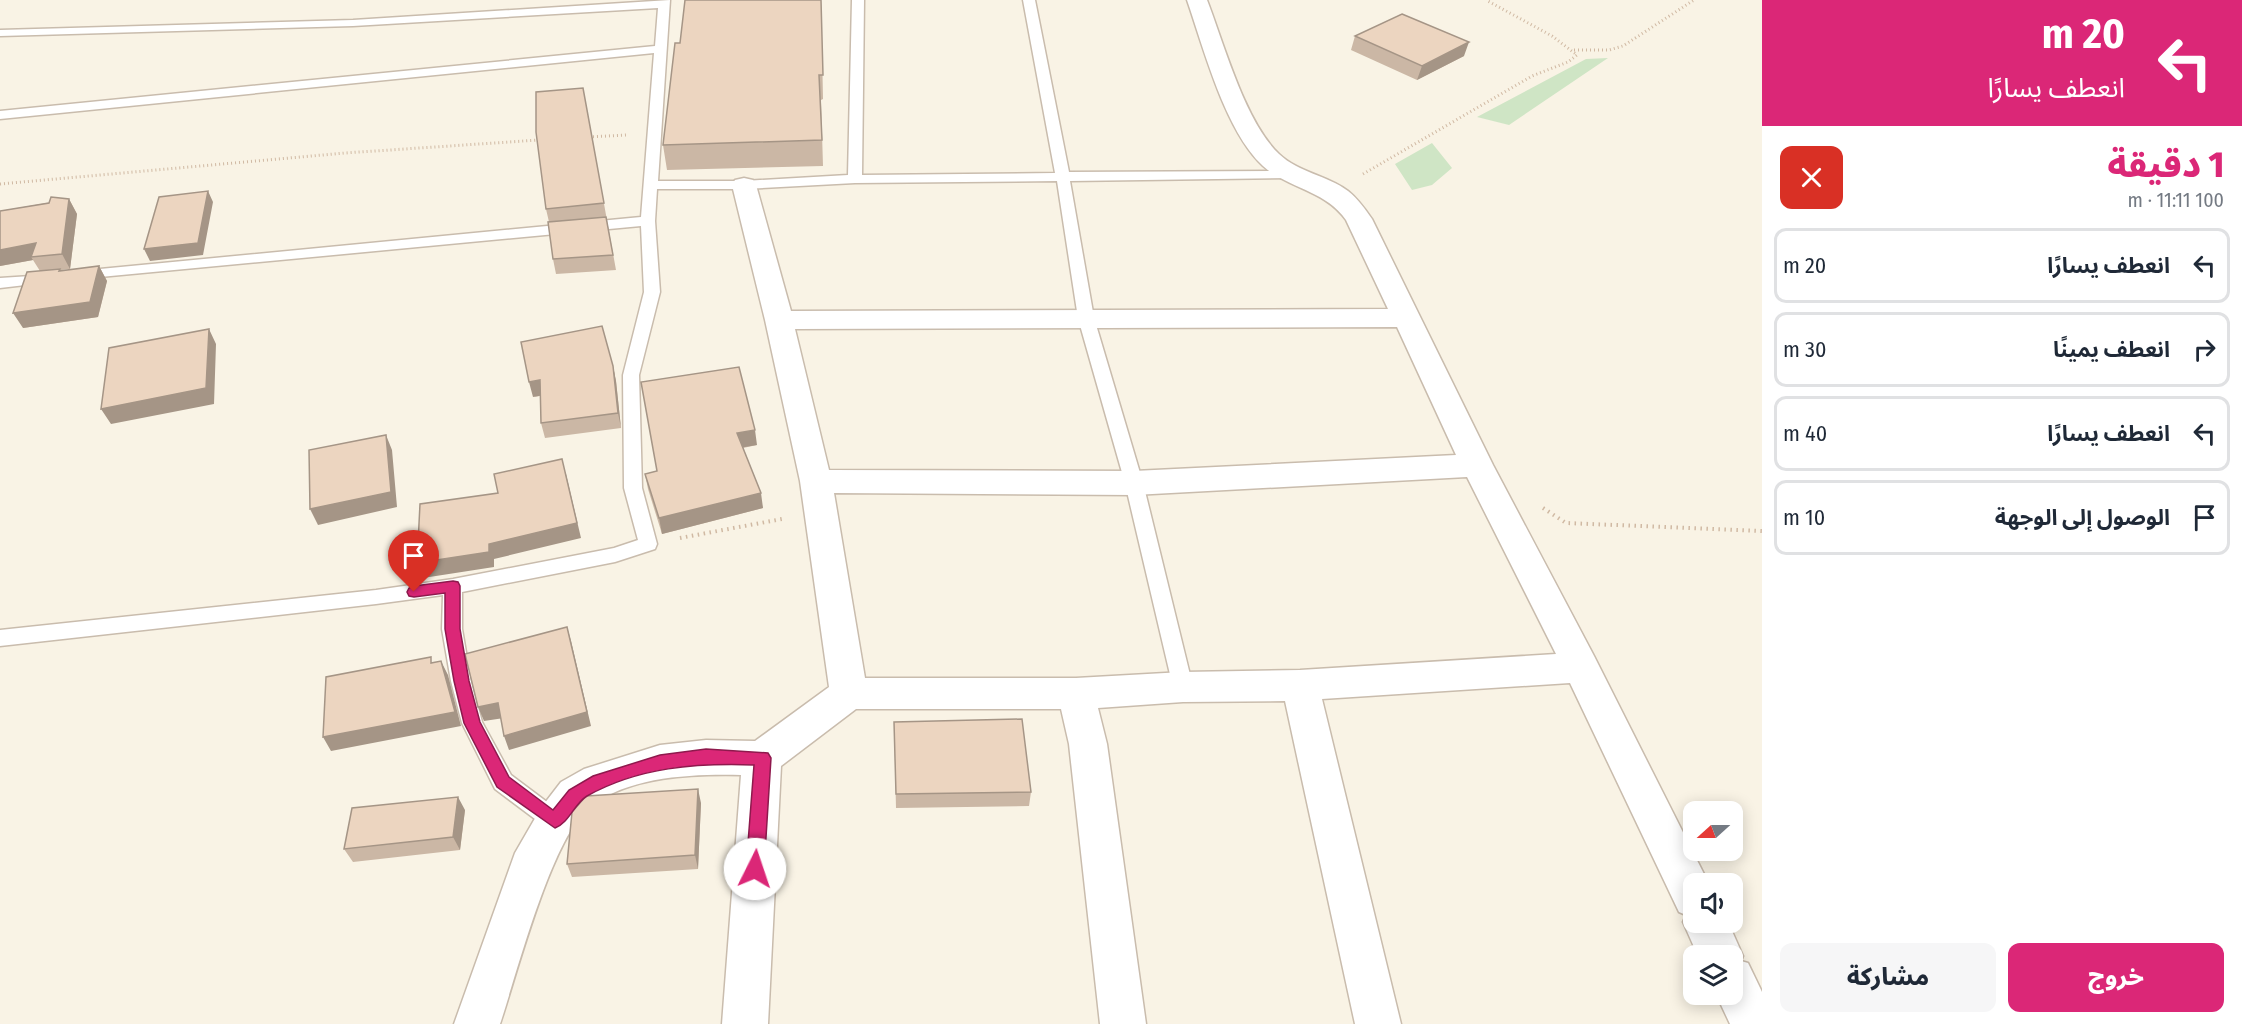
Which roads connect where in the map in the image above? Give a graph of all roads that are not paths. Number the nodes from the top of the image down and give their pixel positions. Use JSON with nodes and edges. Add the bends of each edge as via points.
{"nodes":[{"id":1,"x":858,"y":0,"type":"edge"},
{"id":2,"x":1029,"y":0,"type":"edge"},
{"id":3,"x":1197,"y":0,"type":"edge"},
{"id":4,"x":664,"y":2,"type":"edge"},
{"id":5,"x":0,"y":33,"type":"edge"},
{"id":6,"x":660,"y":49,"type":"junction"},
{"id":7,"x":0,"y":115,"type":"edge"},
{"id":8,"x":1291,"y":174,"type":"junction"},
{"id":9,"x":1063,"y":177,"type":"junction"},
{"id":10,"x":855,"y":179,"type":"junction"},
{"id":11,"x":744,"y":184,"type":"junction"},
{"id":12,"x":650,"y":185,"type":"junction"},
{"id":13,"x":648,"y":221,"type":"junction"},
{"id":14,"x":0,"y":283,"type":"edge"},
{"id":15,"x":1086,"y":318,"type":"junction"},
{"id":16,"x":1405,"y":318,"type":"junction"},
{"id":17,"x":779,"y":320,"type":"junction"},
{"id":18,"x":1477,"y":465,"type":"junction"},
{"id":19,"x":1134,"y":483,"type":"junction"},
{"id":20,"x":818,"y":497,"type":"junction"},
{"id":21,"x":453,"y":586,"type":"junction"},
{"id":22,"x":0,"y":638,"type":"edge"},
{"id":23,"x":1581,"y":667,"type":"junction"},
{"id":24,"x":1300,"y":685,"type":"junction"},
{"id":25,"x":1183,"y":687,"type":"junction"},
{"id":26,"x":849,"y":693,"type":"junction"},
{"id":27,"x":1076,"y":694,"type":"junction"},
{"id":28,"x":762,"y":758,"type":"junction"},
{"id":29,"x":555,"y":821,"type":"junction"},
{"id":30,"x":1683,"y":876,"type":"edge"},
{"id":31,"x":1743,"y":1002,"type":"edge"},
{"id":32,"x":477,"y":1024,"type":"edge"},
{"id":33,"x":745,"y":1024,"type":"edge"},
{"id":34,"x":1123,"y":1024,"type":"edge"},
{"id":35,"x":1378,"y":1024,"type":"edge"},
{"id":36,"x":1754,"y":1024,"type":"edge"}],
"edges":[{"from":1,"to":10,"type":"lane"},
{"from":2,"to":9,"type":"lane"},
{"from":3,"to":8,"type":"street","via":[[1252,134],[1270,158]]},
{"from":4,"to":5,"type":"lane","via":[[353,23]]},
{"from":4,"to":6,"type":"lane"},
{"from":6,"to":7,"type":"lane"},
{"from":6,"to":12,"type":"lane"},
{"from":8,"to":9,"type":"lane"},
{"from":8,"to":16,"type":"street","via":[[1345,200],[1359,219]]},
{"from":9,"to":10,"type":"lane"},
{"from":9,"to":15,"type":"lane"},
{"from":10,"to":11,"type":"lane"},
{"from":11,"to":12,"type":"lane"},
{"from":11,"to":17,"type":"street"},
{"from":12,"to":13,"type":"lane"},
{"from":13,"to":14,"type":"lane"},
{"from":13,"to":21,"type":"lane","via":[[652,292],[631,375],[633,488],[648,544],[615,555]]},
{"from":15,"to":16,"type":"street"},
{"from":15,"to":17,"type":"street"},
{"from":15,"to":19,"type":"lane"},
{"from":16,"to":18,"type":"street"},
{"from":17,"to":20,"type":"street"},
{"from":18,"to":19,"type":"street"},
{"from":18,"to":23,"type":"street"},
{"from":19,"to":20,"type":"street"},
{"from":19,"to":25,"type":"lane"},
{"from":20,"to":26,"type":"street"},
{"from":21,"to":22,"type":"lane"},
{"from":21,"to":29,"type":"lane","via":[[452,629],[472,723],[503,782]]},
{"from":23,"to":24,"type":"street"},
{"from":23,"to":30,"type":"street"},
{"from":24,"to":25,"type":"street"},
{"from":24,"to":35,"type":"street"},
{"from":25,"to":27,"type":"street"},
{"from":26,"to":27,"type":"street"},
{"from":26,"to":28,"type":"street"},
{"from":27,"to":34,"type":"street","via":[[1088,744]]},
{"from":28,"to":29,"type":"street","via":[[706,756],[628,771],[574,795]]},
{"from":28,"to":33,"type":"street"},
{"from":29,"to":32,"type":"street","via":[[536,853]]},
{"from":31,"to":36,"type":"street"}]}
